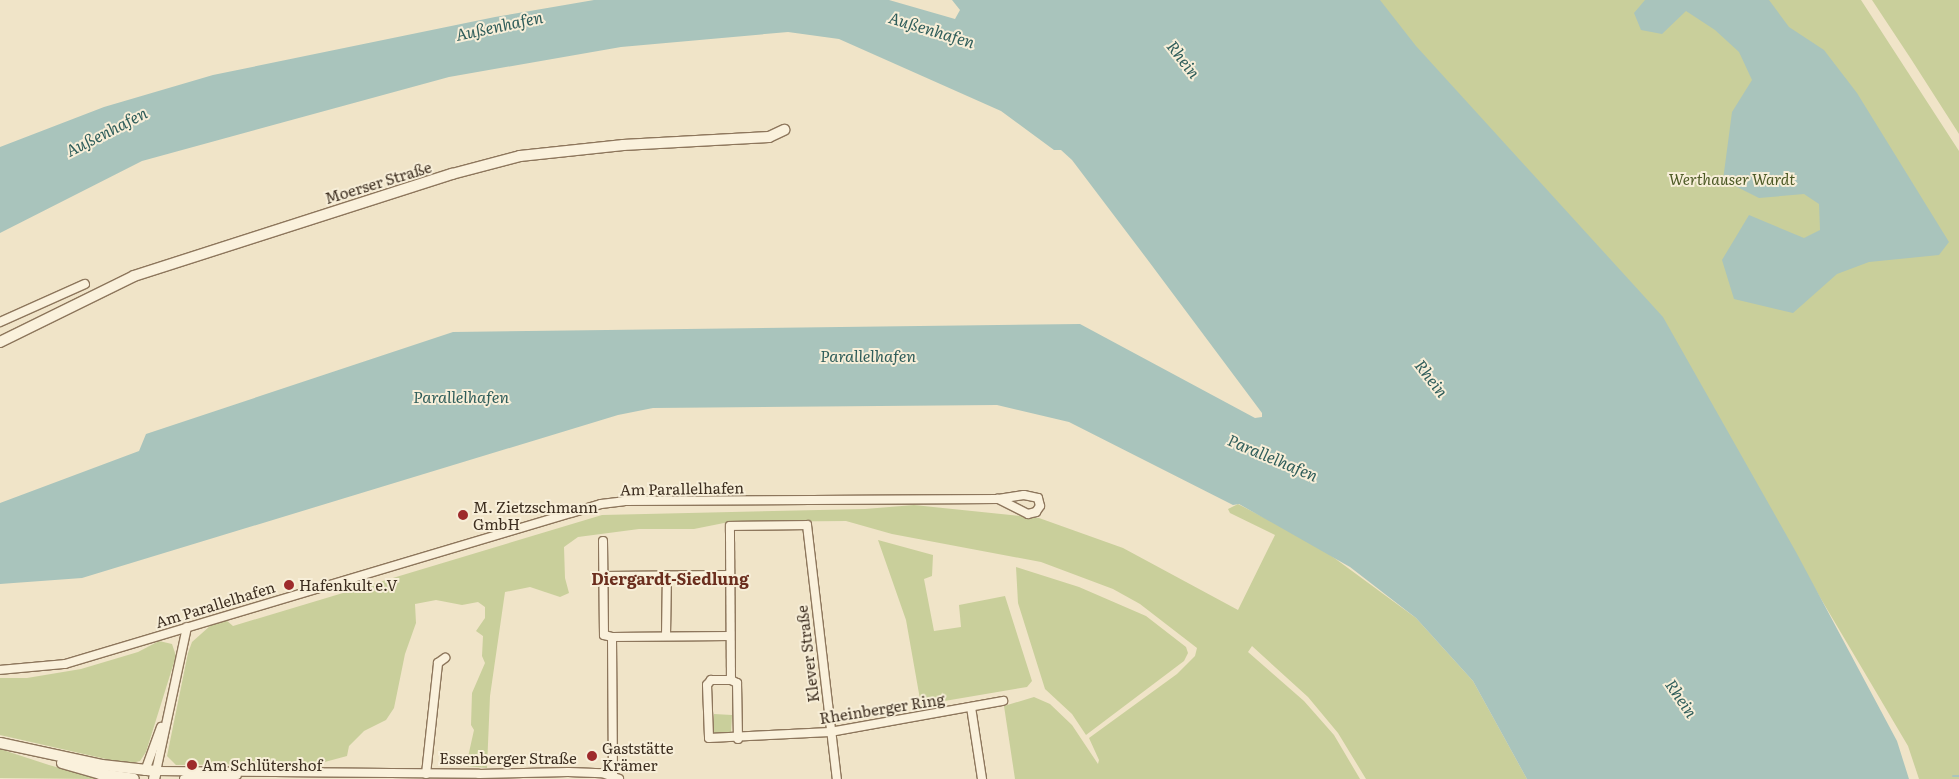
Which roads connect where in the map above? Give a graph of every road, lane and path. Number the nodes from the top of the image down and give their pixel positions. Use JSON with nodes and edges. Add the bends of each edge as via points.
{"nodes":[{"id":1,"x":784,"y":130,"type":"dead end"},
{"id":2,"x":85,"y":284,"type":"dead end"},
{"id":3,"x":0,"y":322,"type":"edge"},
{"id":4,"x":0,"y":342,"type":"edge"},
{"id":5,"x":998,"y":499,"type":"junction"},
{"id":6,"x":603,"y":541,"type":"dead end"},
{"id":7,"x":666,"y":575,"type":"junction"},
{"id":8,"x":730,"y":575,"type":"junction"},
{"id":9,"x":604,"y":576,"type":"junction"},
{"id":10,"x":187,"y":627,"type":"junction"},
{"id":11,"x":666,"y":636,"type":"junction"},
{"id":12,"x":730,"y":636,"type":"junction"},
{"id":13,"x":612,"y":637,"type":"junction"},
{"id":14,"x":445,"y":658,"type":"dead end"},
{"id":15,"x":0,"y":670,"type":"edge"},
{"id":16,"x":731,"y":680,"type":"junction"},
{"id":17,"x":1003,"y":701,"type":"dead end"},
{"id":18,"x":971,"y":707,"type":"junction"},
{"id":19,"x":165,"y":718,"type":"junction"},
{"id":20,"x":830,"y":732,"type":"junction"},
{"id":21,"x":738,"y":739,"type":"junction"},
{"id":22,"x":0,"y":743,"type":"edge"},
{"id":23,"x":26,"y":750,"type":"junction"},
{"id":24,"x":266,"y":771,"type":"junction"},
{"id":25,"x":426,"y":774,"type":"junction"},
{"id":26,"x":144,"y":775,"type":"edge"},
{"id":27,"x":155,"y":775,"type":"edge"},
{"id":28,"x":616,"y":777,"type":"edge"},
{"id":29,"x":134,"y":779,"type":"edge"},
{"id":30,"x":184,"y":779,"type":"edge"},
{"id":31,"x":837,"y":779,"type":"edge"},
{"id":32,"x":982,"y":779,"type":"edge"}],
"edges":[{"from":1,"to":4,"type":"street","name":"Moerser Straße","via":[[769,137],[624,145],[520,156],[452,174],[134,276]]},
{"from":2,"to":3,"type":"street"},
{"from":5,"to":5,"type":"street","name":"Am Parallelhafen","via":[[1028,514],[1036,512],[1040,506],[1035,496],[1011,495]]},
{"from":5,"to":10,"type":"street","name":"Am Parallelhafen","via":[[624,501],[600,504]]},
{"from":6,"to":9,"type":"street"},
{"from":7,"to":8,"type":"street"},
{"from":7,"to":9,"type":"street"},
{"from":7,"to":11,"type":"street"},
{"from":8,"to":12,"type":"street"},
{"from":8,"to":20,"type":"street","name":"Klever Straße","via":[[730,526],[807,525]]},
{"from":9,"to":13,"type":"street","via":[[604,635]]},
{"from":10,"to":15,"type":"street","name":"Am Parallelhafen","via":[[65,664]]},
{"from":10,"to":19,"type":"street"},
{"from":11,"to":12,"type":"street"},
{"from":11,"to":13,"type":"street"},
{"from":12,"to":16,"type":"street"},
{"from":13,"to":28,"type":"street"},
{"from":14,"to":25,"type":"street","name":"Essenberger Straße","via":[[438,663]]},
{"from":16,"to":21,"type":"street","via":[[737,683]]},
{"from":16,"to":21,"type":"street","name":"Rheinberger Ring","via":[[712,680],[707,685],[708,736],[713,740]]},
{"from":17,"to":18,"type":"street","name":"Rheinberger Ring"},
{"from":18,"to":20,"type":"street","name":"Rheinberger Ring"},
{"from":18,"to":32,"type":"street"},
{"from":19,"to":26,"type":"street"},
{"from":19,"to":27,"type":"street"},
{"from":20,"to":21,"type":"street","name":"Rheinberger Ring"},
{"from":20,"to":31,"type":"street","name":"Klever Straße"},
{"from":22,"to":23,"type":"street","name":"Essenberger Straße"},
{"from":23,"to":26,"type":"street","name":"Essenberger Straße"},
{"from":23,"to":29,"type":"street","name":"Essenberger Straße","via":[[100,774]]},
{"from":24,"to":25,"type":"street","name":"Essenberger Straße"},
{"from":24,"to":27,"type":"street","name":"Essenberger Straße"},
{"from":24,"to":30,"type":"street","name":"Essenberger Straße"},
{"from":25,"to":28,"type":"street","name":"Essenberger Straße","via":[[568,772]]},
{"from":26,"to":27,"type":"street","name":"Essenberger Straße"}]}
